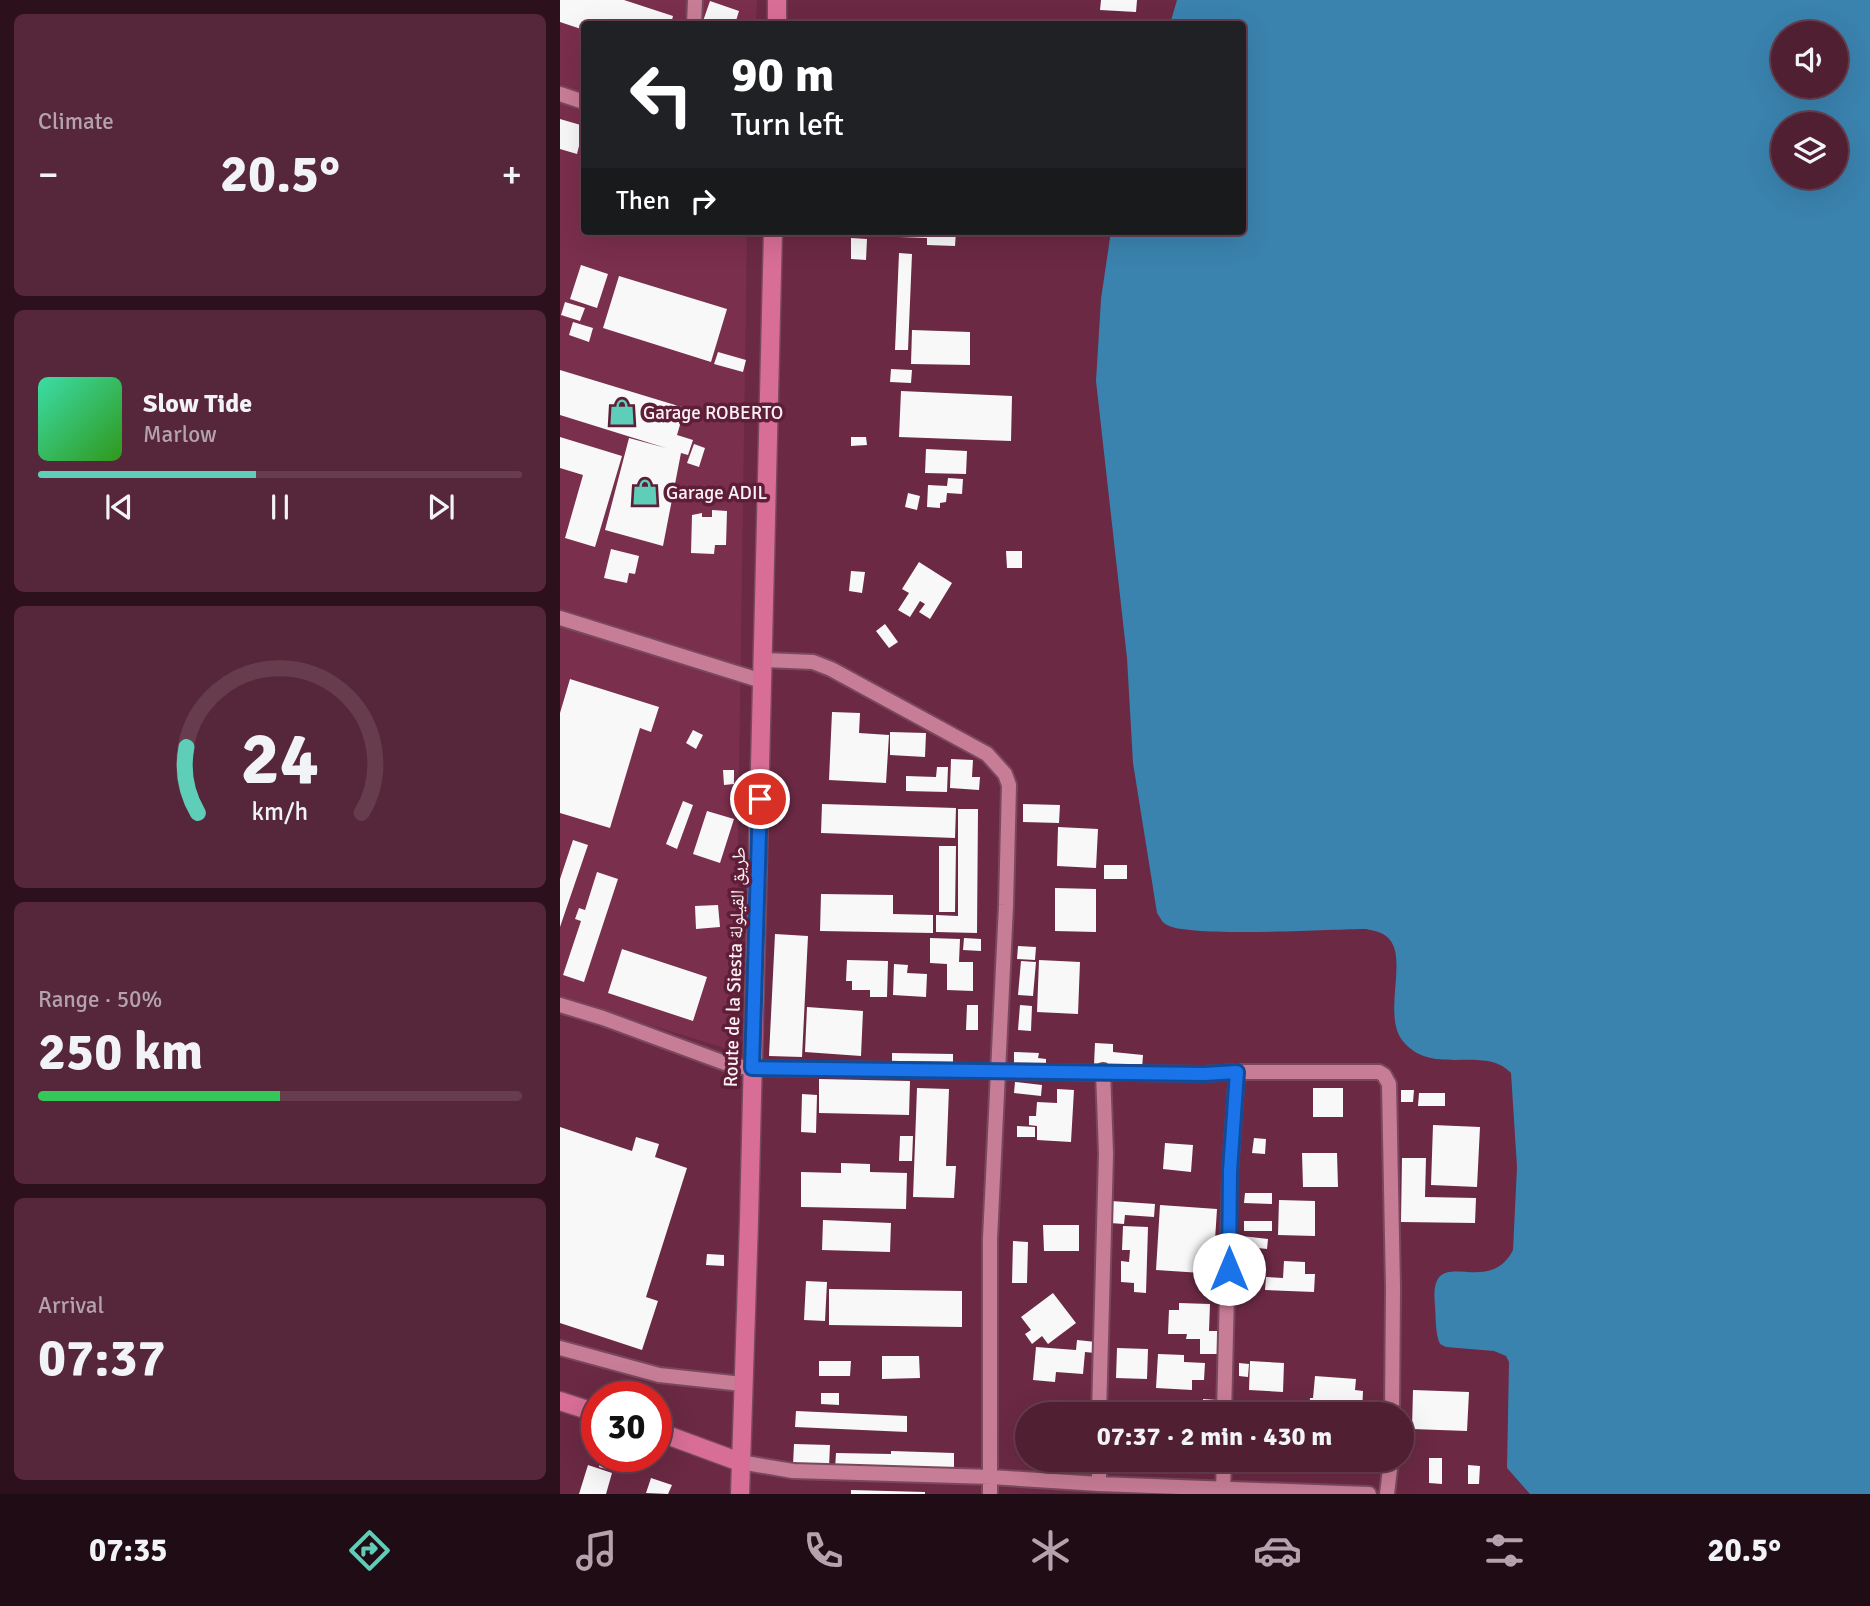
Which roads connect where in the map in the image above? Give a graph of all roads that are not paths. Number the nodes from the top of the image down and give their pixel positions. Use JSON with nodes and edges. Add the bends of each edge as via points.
{"nodes":[{"id":1,"x":695,"y":0,"type":"edge"},
{"id":2,"x":777,"y":0,"type":"edge"},
{"id":3,"x":694,"y":21,"type":"edge"},
{"id":4,"x":777,"y":21,"type":"edge"},
{"id":5,"x":560,"y":94,"type":"edge"},
{"id":6,"x":581,"y":101,"type":"edge"},
{"id":7,"x":773,"y":235,"type":"edge"},
{"id":8,"x":560,"y":618,"type":"edge"},
{"id":9,"x":764,"y":660,"type":"junction"},
{"id":10,"x":762,"y":681,"type":"junction"},
{"id":11,"x":560,"y":1005,"type":"edge"},
{"id":12,"x":752,"y":1068,"type":"junction"},
{"id":13,"x":1103,"y":1071,"type":"junction"},
{"id":14,"x":997,"y":1072,"type":"junction"},
{"id":15,"x":1237,"y":1072,"type":"junction"},
{"id":16,"x":560,"y":1348,"type":"edge"},
{"id":17,"x":743,"y":1384,"type":"junction"},
{"id":18,"x":560,"y":1401,"type":"edge"},
{"id":19,"x":1099,"y":1402,"type":"edge"},
{"id":20,"x":1224,"y":1402,"type":"edge"},
{"id":21,"x":1392,"y":1402,"type":"edge"},
{"id":22,"x":581,"y":1408,"type":"edge"},
{"id":23,"x":672,"y":1437,"type":"edge"},
{"id":24,"x":740,"y":1462,"type":"junction"},
{"id":25,"x":1099,"y":1472,"type":"edge"},
{"id":26,"x":1224,"y":1472,"type":"edge"},
{"id":27,"x":1387,"y":1472,"type":"edge"},
{"id":28,"x":991,"y":1477,"type":"junction"},
{"id":29,"x":1099,"y":1484,"type":"junction"},
{"id":30,"x":1223,"y":1490,"type":"junction"},
{"id":31,"x":1379,"y":1493,"type":"edge"},
{"id":32,"x":740,"y":1494,"type":"edge"},
{"id":33,"x":990,"y":1494,"type":"edge"}],
"edges":[{"from":1,"to":3,"type":"street"},
{"from":2,"to":4,"type":"main road"},
{"from":5,"to":6,"type":"street"},
{"from":7,"to":9,"type":"main road","name":"Route de la Siesta طريق القيلولة"},
{"from":8,"to":10,"type":"street"},
{"from":9,"to":10,"type":"main road","name":"Route de la Siesta طريق القيلولة"},
{"from":9,"to":14,"type":"street","via":[[813,662],[831,669],[987,754],[1005,774],[1010,811]]},
{"from":10,"to":12,"type":"main road","name":"Route de la Siesta طريق القيلولة"},
{"from":11,"to":12,"type":"street","via":[[733,1066]]},
{"from":12,"to":14,"type":"street"},
{"from":12,"to":17,"type":"main road","name":"Route de la Siesta طريق القيلولة"},
{"from":13,"to":14,"type":"street"},
{"from":13,"to":15,"type":"street"},
{"from":13,"to":19,"type":"street"},
{"from":14,"to":28,"type":"street","via":[[990,1239]]},
{"from":15,"to":20,"type":"street"},
{"from":15,"to":21,"type":"street","via":[[1378,1072],[1387,1079]]},
{"from":16,"to":17,"type":"street","via":[[659,1375]]},
{"from":17,"to":24,"type":"main road","name":"Route de la Siesta طريق القيلولة"},
{"from":18,"to":22,"type":"main road"},
{"from":23,"to":24,"type":"main road"},
{"from":24,"to":28,"type":"street","via":[[793,1472]]},
{"from":24,"to":32,"type":"main road","name":"Route de la Siesta طريق القيلولة"},
{"from":25,"to":29,"type":"street"},
{"from":26,"to":30,"type":"street"},
{"from":27,"to":31,"type":"street"},
{"from":28,"to":29,"type":"street"},
{"from":28,"to":33,"type":"street"},
{"from":29,"to":30,"type":"street"},
{"from":30,"to":31,"type":"street"}]}
